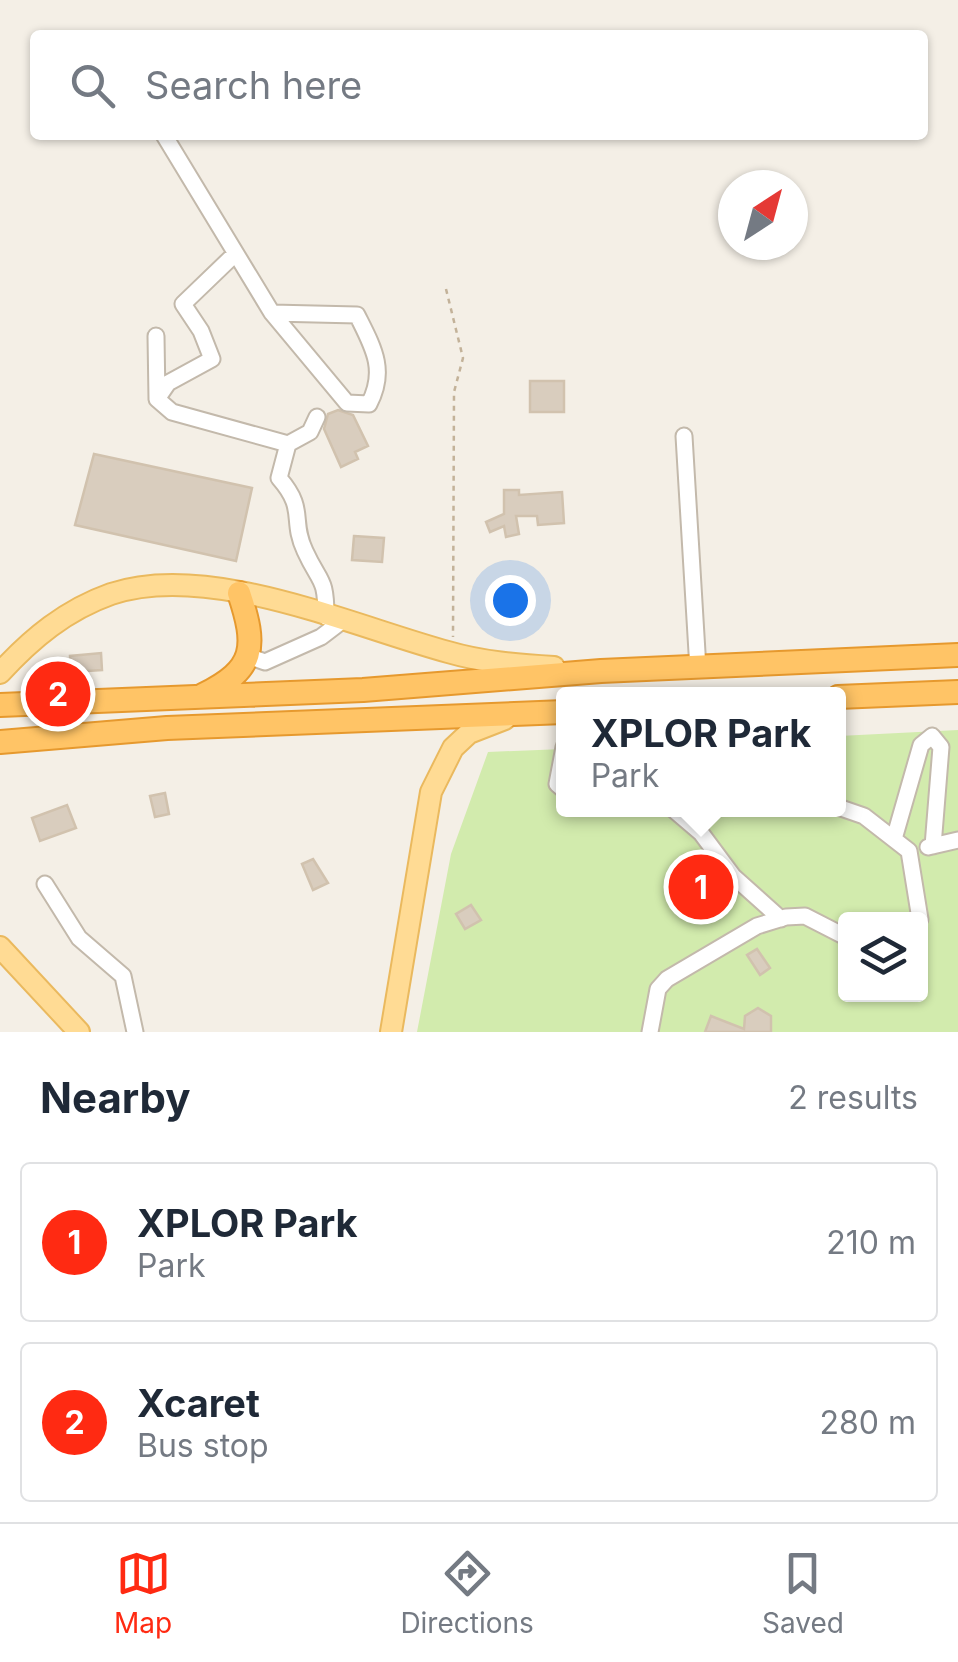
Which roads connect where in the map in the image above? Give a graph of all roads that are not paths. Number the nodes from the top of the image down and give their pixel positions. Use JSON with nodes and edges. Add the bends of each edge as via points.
{"nodes":[{"id":1,"x":167,"y":140,"type":"edge"},
{"id":2,"x":235,"y":254,"type":"junction"},
{"id":3,"x":272,"y":313,"type":"junction"},
{"id":4,"x":156,"y":336,"type":"dead end"},
{"id":5,"x":157,"y":399,"type":"junction"},
{"id":6,"x":317,"y":417,"type":"dead end"},
{"id":7,"x":684,"y":436,"type":"dead end"},
{"id":8,"x":288,"y":444,"type":"junction"},
{"id":9,"x":239,"y":593,"type":"junction"},
{"id":10,"x":333,"y":619,"type":"junction"},
{"id":11,"x":958,"y":655,"type":"edge"},
{"id":12,"x":248,"y":656,"type":"junction"},
{"id":13,"x":698,"y":669,"type":"junction"},
{"id":14,"x":601,"y":670,"type":"junction"},
{"id":15,"x":0,"y":673,"type":"edge"},
{"id":16,"x":958,"y":692,"type":"edge"},
{"id":17,"x":197,"y":697,"type":"junction"},
{"id":18,"x":846,"y":698,"type":"edge"},
{"id":19,"x":12,"y":704,"type":"edge"},
{"id":20,"x":556,"y":712,"type":"edge"},
{"id":21,"x":520,"y":714,"type":"junction"},
{"id":22,"x":12,"y":742,"type":"edge"},
{"id":23,"x":846,"y":810,"type":"edge"},
{"id":24,"x":683,"y":817,"type":"edge"},
{"id":25,"x":894,"y":839,"type":"junction"},
{"id":26,"x":958,"y":840,"type":"edge"},
{"id":27,"x":933,"y":846,"type":"junction"},
{"id":28,"x":909,"y":851,"type":"junction"},
{"id":29,"x":46,"y":884,"type":"dead end"},
{"id":30,"x":919,"y":912,"type":"edge"},
{"id":31,"x":781,"y":919,"type":"junction"},
{"id":32,"x":838,"y":933,"type":"edge"},
{"id":33,"x":0,"y":947,"type":"edge"},
{"id":34,"x":79,"y":1032,"type":"edge"},
{"id":35,"x":135,"y":1032,"type":"edge"},
{"id":36,"x":391,"y":1032,"type":"edge"},
{"id":37,"x":650,"y":1032,"type":"edge"}],
"edges":[{"from":1,"to":2,"type":"street"},
{"from":2,"to":3,"type":"street"},
{"from":2,"to":5,"type":"street","via":[[183,304],[212,359],[168,382]]},
{"from":3,"to":3,"type":"street","via":[[346,403],[369,404],[380,384],[378,357],[357,315]]},
{"from":4,"to":5,"type":"street"},
{"from":5,"to":8,"type":"street","via":[[172,412]]},
{"from":6,"to":8,"type":"street","via":[[310,432]]},
{"from":7,"to":13,"type":"street"},
{"from":8,"to":10,"type":"street","via":[[279,478],[298,499],[304,550],[326,581]]},
{"from":9,"to":10,"type":"main road"},
{"from":9,"to":12,"type":"highway","via":[[250,630]]},
{"from":9,"to":15,"type":"main road","via":[[182,586],[114,593],[48,627]]},
{"from":10,"to":12,"type":"street","via":[[321,637],[277,658]]},
{"from":10,"to":14,"type":"main road","via":[[452,654]]},
{"from":11,"to":13,"type":"highway"},
{"from":12,"to":17,"type":"highway","via":[[237,674]]},
{"from":13,"to":14,"type":"highway"},
{"from":14,"to":17,"type":"highway"},
{"from":16,"to":18,"type":"highway"},
{"from":17,"to":19,"type":"highway"},
{"from":20,"to":21,"type":"highway"},
{"from":21,"to":22,"type":"highway","via":[[167,728]]},
{"from":21,"to":36,"type":"main road","via":[[469,733],[442,762],[431,792]]},
{"from":23,"to":25,"type":"street"},
{"from":24,"to":31,"type":"street"},
{"from":25,"to":27,"type":"street","via":[[920,745],[932,736],[941,747]]},
{"from":25,"to":28,"type":"street"},
{"from":26,"to":27,"type":"street"},
{"from":27,"to":28,"type":"street"},
{"from":28,"to":30,"type":"street"},
{"from":29,"to":35,"type":"street","via":[[79,938],[122,976]]},
{"from":31,"to":32,"type":"street","via":[[806,916]]},
{"from":31,"to":37,"type":"street","via":[[667,979],[654,1002]]},
{"from":33,"to":34,"type":"main road"}]}
